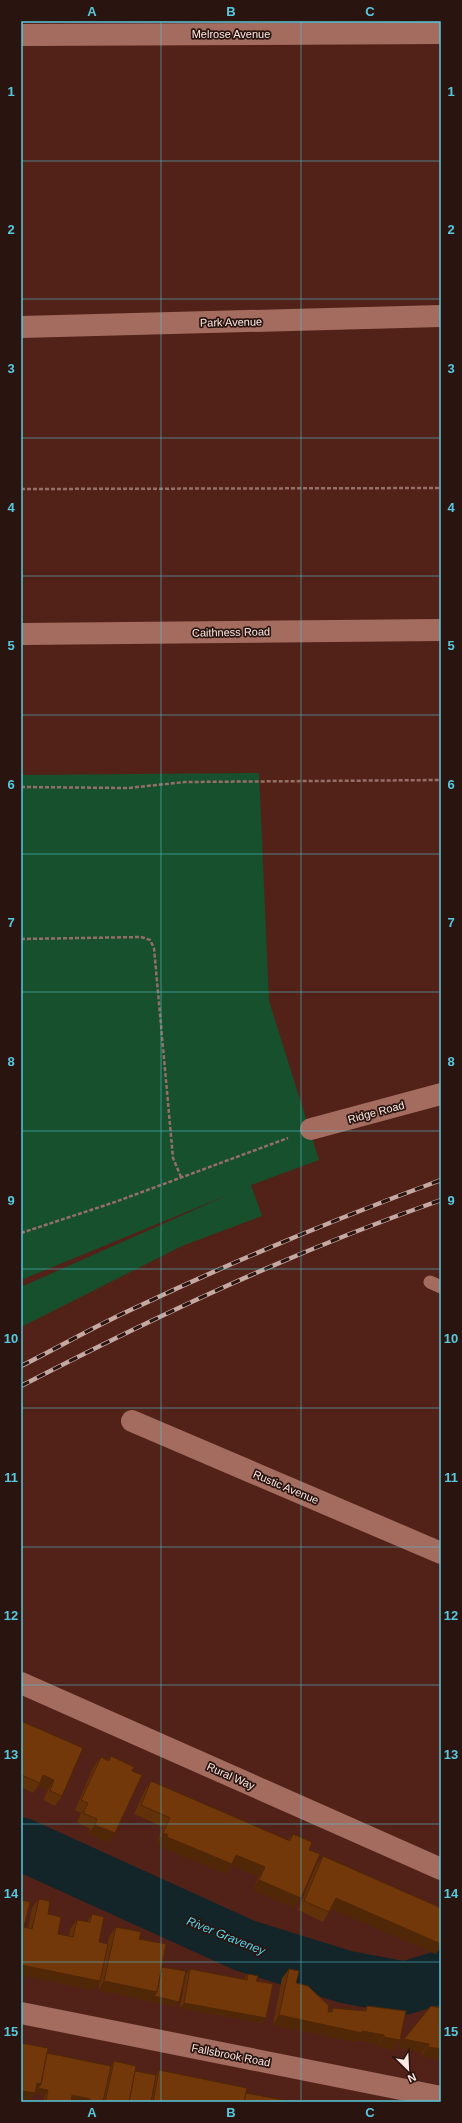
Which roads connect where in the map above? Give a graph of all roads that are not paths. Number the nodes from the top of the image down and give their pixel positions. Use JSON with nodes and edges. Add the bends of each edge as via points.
{"nodes":[{"id":1,"x":441,"y":33,"type":"edge"},
{"id":2,"x":21,"y":35,"type":"edge"},
{"id":3,"x":441,"y":316,"type":"edge"},
{"id":4,"x":21,"y":327,"type":"edge"},
{"id":5,"x":441,"y":630,"type":"edge"},
{"id":6,"x":21,"y":634,"type":"edge"},
{"id":7,"x":441,"y":1094,"type":"edge"},
{"id":8,"x":311,"y":1129,"type":"road end"},
{"id":9,"x":132,"y":1421,"type":"dead end"},
{"id":10,"x":441,"y":1553,"type":"edge"},
{"id":11,"x":21,"y":1683,"type":"edge"},
{"id":12,"x":441,"y":1869,"type":"edge"},
{"id":13,"x":21,"y":2013,"type":"edge"},
{"id":14,"x":441,"y":2097,"type":"edge"}],
"edges":[{"from":1,"to":2,"type":"street","name":"Melrose Avenue"},
{"from":3,"to":4,"type":"street","name":"Park Avenue"},
{"from":5,"to":6,"type":"street","name":"Caithness Road"},
{"from":7,"to":8,"type":"street","name":"Ridge Road"},
{"from":9,"to":10,"type":"street","name":"Rustic Avenue"},
{"from":11,"to":12,"type":"street","name":"Rural Way"},
{"from":13,"to":14,"type":"street","name":"Fallsbrook Road"}]}
